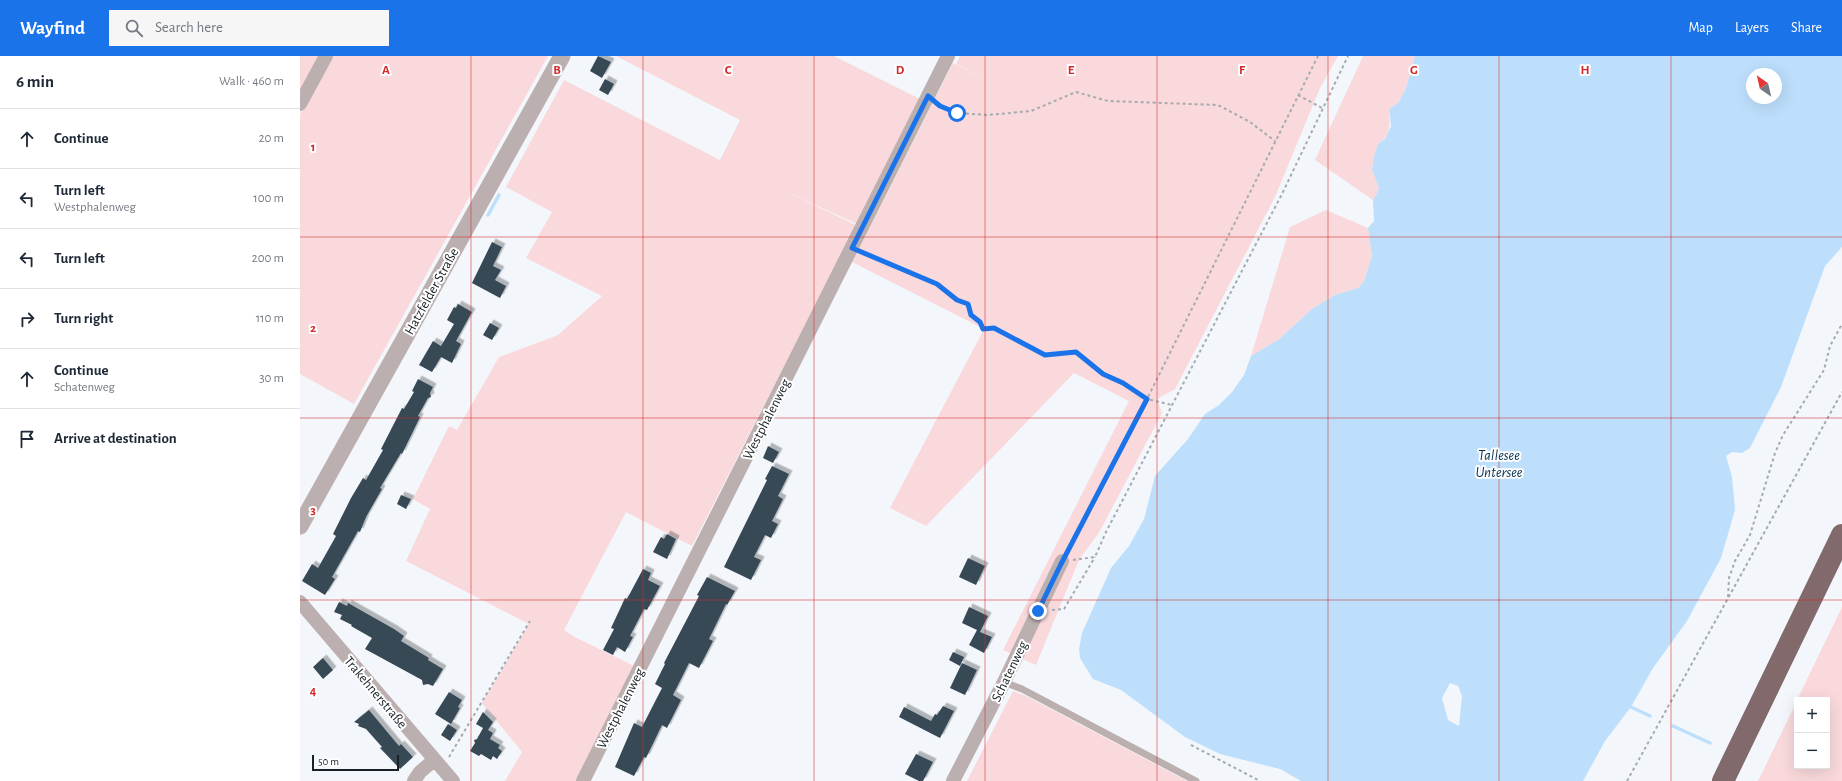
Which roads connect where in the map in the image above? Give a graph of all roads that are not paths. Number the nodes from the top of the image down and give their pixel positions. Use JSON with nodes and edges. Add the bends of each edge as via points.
{"nodes":[{"id":1,"x":326,"y":56,"type":"edge"},
{"id":2,"x":562,"y":56,"type":"edge"},
{"id":3,"x":948,"y":56,"type":"edge"},
{"id":4,"x":300,"y":104,"type":"edge"},
{"id":5,"x":300,"y":526,"type":"edge"},
{"id":6,"x":1842,"y":535,"type":"edge"},
{"id":7,"x":1062,"y":561,"type":"road end"},
{"id":8,"x":300,"y":602,"type":"edge"},
{"id":9,"x":1004,"y":682,"type":"junction"},
{"id":10,"x":437,"y":763,"type":"junction"},
{"id":11,"x":414,"y":781,"type":"edge"},
{"id":12,"x":453,"y":781,"type":"edge"},
{"id":13,"x":583,"y":781,"type":"edge"},
{"id":14,"x":953,"y":781,"type":"edge"},
{"id":15,"x":1196,"y":781,"type":"edge"},
{"id":16,"x":1723,"y":781,"type":"edge"}],
"edges":[{"from":1,"to":4,"type":"street"},
{"from":2,"to":5,"type":"street","name":"Hatzfelder Straße"},
{"from":3,"to":13,"type":"street","name":"Westphalenweg"},
{"from":6,"to":16,"type":"highway"},
{"from":7,"to":9,"type":"street","name":"Schatenweg"},
{"from":8,"to":10,"type":"street","name":"Trakehnerstraße"},
{"from":9,"to":14,"type":"street","name":"Schatenweg"},
{"from":9,"to":15,"type":"lane","via":[[1028,692]]},
{"from":10,"to":11,"type":"street","via":[[420,772]]},
{"from":10,"to":12,"type":"street","name":"Trakehnerstraße"}]}
